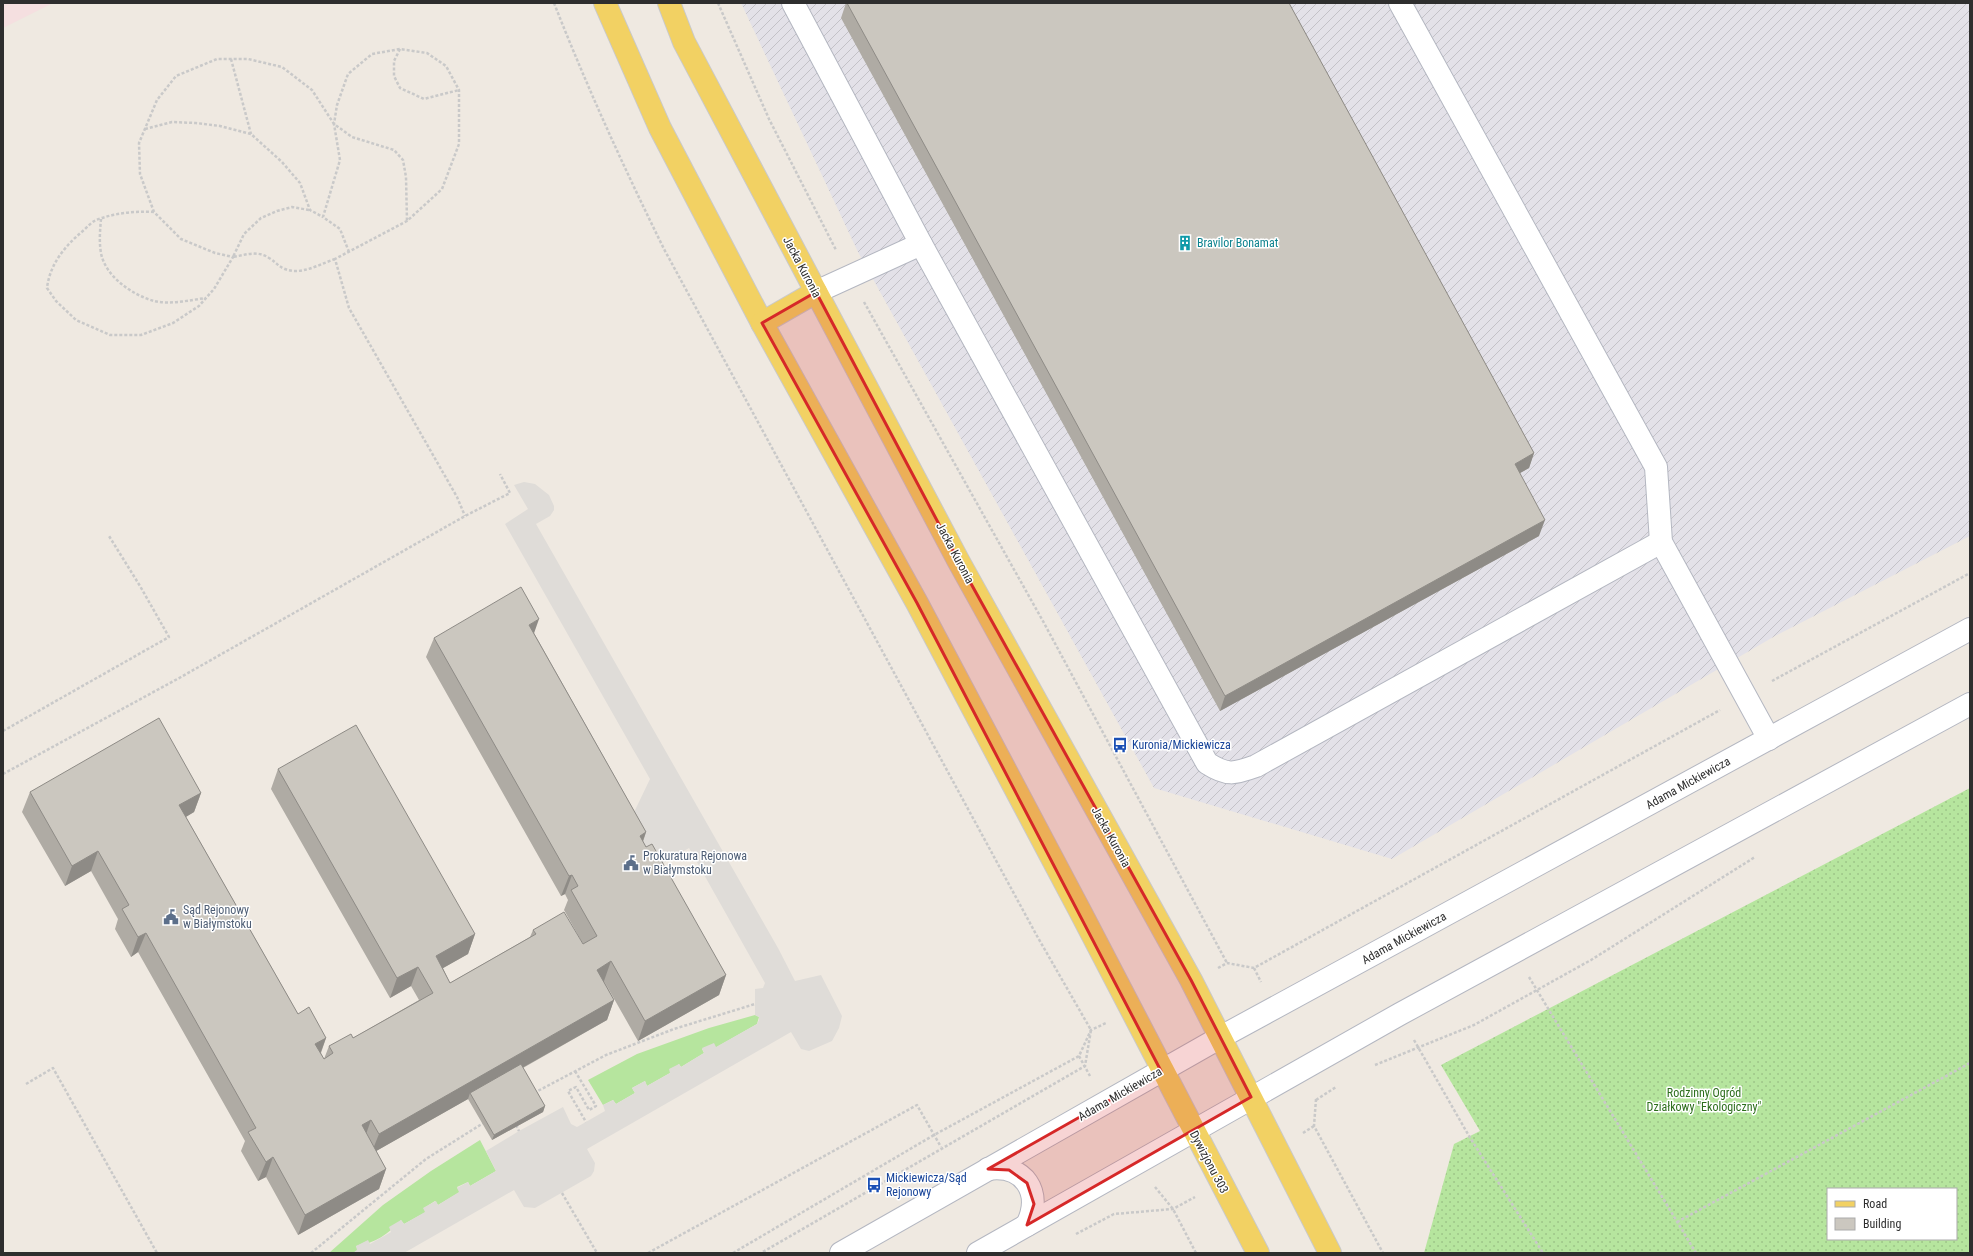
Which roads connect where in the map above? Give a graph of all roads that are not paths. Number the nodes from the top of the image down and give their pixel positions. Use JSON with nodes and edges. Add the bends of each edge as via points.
{"nodes":[{"id":1,"x":605,"y":3,"type":"edge"},
{"id":2,"x":669,"y":3,"type":"edge"},
{"id":3,"x":793,"y":3,"type":"edge"},
{"id":4,"x":1400,"y":3,"type":"edge"},
{"id":5,"x":921,"y":244,"type":"junction"},
{"id":6,"x":816,"y":292,"type":"junction"},
{"id":7,"x":762,"y":323,"type":"junction"},
{"id":8,"x":1661,"y":542,"type":"junction"},
{"id":9,"x":1970,"y":629,"type":"edge"},
{"id":10,"x":1970,"y":704,"type":"edge"},
{"id":11,"x":1769,"y":739,"type":"junction"},
{"id":12,"x":1221,"y":1037,"type":"junction"},
{"id":13,"x":1162,"y":1070,"type":"junction"},
{"id":14,"x":1251,"y":1097,"type":"junction"},
{"id":15,"x":1193,"y":1131,"type":"junction"},
{"id":16,"x":988,"y":1169,"type":"junction"},
{"id":17,"x":1027,"y":1225,"type":"junction"},
{"id":18,"x":841,"y":1253,"type":"edge"},
{"id":19,"x":978,"y":1253,"type":"edge"},
{"id":20,"x":1258,"y":1253,"type":"edge"},
{"id":21,"x":1330,"y":1253,"type":"edge"}],
"edges":[{"from":1,"to":7,"type":"main road","via":[[660,128]]},
{"from":2,"to":6,"type":"main road","name":"Jacka Kuronia","via":[[684,42]]},
{"from":3,"to":5,"type":"street"},
{"from":4,"to":8,"type":"street","via":[[1656,467]]},
{"from":5,"to":6,"type":"street"},
{"from":5,"to":8,"type":"street","via":[[1207,763],[1220,772],[1238,772],[1256,766]]},
{"from":6,"to":7,"type":"main road"},
{"from":6,"to":12,"type":"main road","name":"Jacka Kuronia","via":[[959,562]]},
{"from":7,"to":13,"type":"main road","via":[[917,603]]},
{"from":8,"to":11,"type":"street"},
{"from":9,"to":11,"type":"street","name":"Adama Mickiewicza"},
{"from":10,"to":14,"type":"street"},
{"from":11,"to":12,"type":"street","name":"Adama Mickiewicza"},
{"from":12,"to":13,"type":"street","name":"Adama Mickiewicza"},
{"from":12,"to":14,"type":"main road","name":"Jacka Kuronia"},
{"from":13,"to":15,"type":"main road","name":"Dywizjonu 303"},
{"from":13,"to":16,"type":"street","name":"Adama Mickiewicza"},
{"from":14,"to":15,"type":"street"},
{"from":14,"to":21,"type":"main road"},
{"from":15,"to":17,"type":"street"},
{"from":15,"to":20,"type":"main road","name":"Dywizjonu 303"},
{"from":16,"to":17,"type":"street","via":[[1009,1170],[1027,1183],[1034,1204]]},
{"from":16,"to":18,"type":"street","name":"Adama Mickiewicza"},
{"from":17,"to":19,"type":"street"}]}
